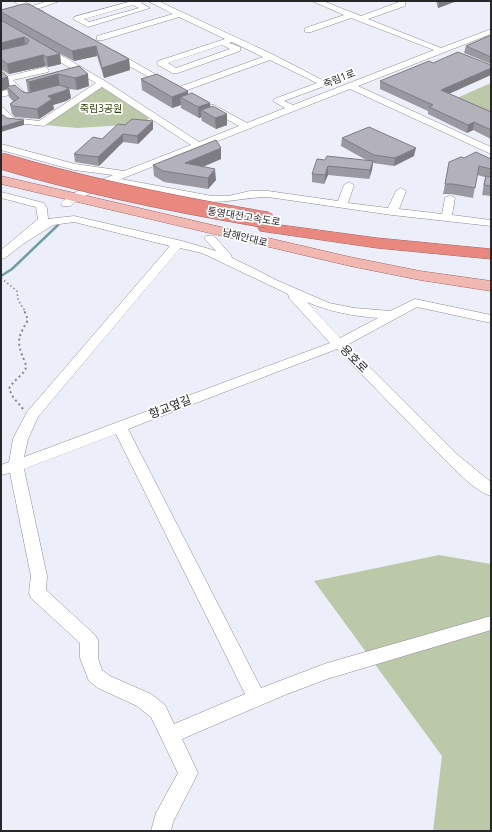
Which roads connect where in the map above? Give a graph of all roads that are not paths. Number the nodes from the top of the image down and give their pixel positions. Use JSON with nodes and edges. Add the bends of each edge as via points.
{"nodes":[{"id":1,"x":17,"y":1,"type":"edge"},
{"id":2,"x":56,"y":1,"type":"edge"},
{"id":3,"x":152,"y":1,"type":"edge"},
{"id":4,"x":316,"y":1,"type":"edge"},
{"id":5,"x":137,"y":2,"type":"edge"},
{"id":6,"x":402,"y":4,"type":"dead end"},
{"id":7,"x":30,"y":8,"type":"junction"},
{"id":8,"x":180,"y":14,"type":"junction"},
{"id":9,"x":351,"y":15,"type":"junction"},
{"id":10,"x":1,"y":17,"type":"edge"},
{"id":11,"x":51,"y":19,"type":"edge"},
{"id":12,"x":360,"y":19,"type":"junction"},
{"id":13,"x":308,"y":30,"type":"dead end"},
{"id":14,"x":491,"y":31,"type":"edge"},
{"id":15,"x":233,"y":39,"type":"junction"},
{"id":16,"x":34,"y":43,"type":"edge"},
{"id":17,"x":223,"y":43,"type":"junction"},
{"id":18,"x":440,"y":50,"type":"junction"},
{"id":19,"x":271,"y":57,"type":"junction"},
{"id":20,"x":45,"y":70,"type":"dead end"},
{"id":21,"x":4,"y":73,"type":"edge"},
{"id":22,"x":102,"y":83,"type":"junction"},
{"id":23,"x":351,"y":86,"type":"junction"},
{"id":24,"x":179,"y":90,"type":"junction"},
{"id":25,"x":67,"y":93,"type":"edge"},
{"id":26,"x":1,"y":94,"type":"edge"},
{"id":27,"x":82,"y":96,"type":"junction"},
{"id":28,"x":192,"y":97,"type":"edge"},
{"id":29,"x":206,"y":105,"type":"edge"},
{"id":30,"x":293,"y":109,"type":"junction"},
{"id":31,"x":1,"y":110,"type":"edge"},
{"id":32,"x":247,"y":127,"type":"junction"},
{"id":33,"x":199,"y":146,"type":"junction"},
{"id":34,"x":1,"y":147,"type":"edge"},
{"id":35,"x":491,"y":151,"type":"edge"},
{"id":36,"x":5,"y":157,"type":"edge"},
{"id":37,"x":1,"y":170,"type":"edge"},
{"id":38,"x":125,"y":174,"type":"junction"},
{"id":39,"x":1,"y":180,"type":"edge"},
{"id":40,"x":110,"y":180,"type":"junction"},
{"id":41,"x":349,"y":185,"type":"dead end"},
{"id":42,"x":1,"y":188,"type":"edge"},
{"id":43,"x":401,"y":191,"type":"dead end"},
{"id":44,"x":1,"y":195,"type":"edge"},
{"id":45,"x":450,"y":198,"type":"dead end"},
{"id":46,"x":71,"y":201,"type":"junction"},
{"id":47,"x":342,"y":205,"type":"junction"},
{"id":48,"x":392,"y":212,"type":"junction"},
{"id":49,"x":446,"y":219,"type":"junction"},
{"id":50,"x":491,"y":223,"type":"edge"},
{"id":51,"x":266,"y":224,"type":"junction"},
{"id":52,"x":210,"y":238,"type":"junction"},
{"id":53,"x":19,"y":242,"type":"junction"},
{"id":54,"x":178,"y":243,"type":"junction"},
{"id":55,"x":491,"y":244,"type":"edge"},
{"id":56,"x":491,"y":254,"type":"edge"},
{"id":57,"x":1,"y":256,"type":"edge"},
{"id":58,"x":253,"y":272,"type":"junction"},
{"id":59,"x":491,"y":286,"type":"edge"},
{"id":60,"x":289,"y":290,"type":"junction"},
{"id":61,"x":491,"y":294,"type":"edge"},
{"id":62,"x":392,"y":315,"type":"junction"},
{"id":63,"x":491,"y":319,"type":"edge"},
{"id":64,"x":339,"y":344,"type":"junction"},
{"id":65,"x":119,"y":426,"type":"junction"},
{"id":66,"x":8,"y":468,"type":"edge"},
{"id":67,"x":491,"y":490,"type":"edge"},
{"id":68,"x":491,"y":623,"type":"edge"},
{"id":69,"x":257,"y":698,"type":"junction"},
{"id":70,"x":169,"y":735,"type":"junction"},
{"id":71,"x":162,"y":831,"type":"edge"}],
"edges":[{"from":1,"to":7,"type":"street"},
{"from":2,"to":7,"type":"street"},
{"from":3,"to":8,"type":"street"},
{"from":4,"to":9,"type":"street"},
{"from":5,"to":5,"type":"street","via":[[99,13],[77,19],[88,25],[146,8]]},
{"from":6,"to":12,"type":"street"},
{"from":7,"to":10,"type":"street"},
{"from":7,"to":11,"type":"street"},
{"from":8,"to":15,"type":"street"},
{"from":8,"to":24,"type":"street","via":[[98,43]]},
{"from":9,"to":12,"type":"street"},
{"from":9,"to":13,"type":"street"},
{"from":12,"to":18,"type":"street"},
{"from":14,"to":18,"type":"street","name":"죽림1로"},
{"from":15,"to":17,"type":"street"},
{"from":15,"to":19,"type":"street"},
{"from":16,"to":22,"type":"street"},
{"from":17,"to":17,"type":"street","via":[[174,59],[161,63],[175,71],[237,50]]},
{"from":18,"to":23,"type":"street","name":"죽림1로"},
{"from":19,"to":24,"type":"street"},
{"from":19,"to":30,"type":"street","via":[[324,83],[277,101]]},
{"from":20,"to":21,"type":"street"},
{"from":21,"to":26,"type":"street","via":[[23,91]]},
{"from":22,"to":27,"type":"street"},
{"from":22,"to":33,"type":"street"},
{"from":23,"to":30,"type":"street","name":"죽림1로"},
{"from":23,"to":35,"type":"street"},
{"from":24,"to":28,"type":"street"},
{"from":25,"to":27,"type":"street"},
{"from":27,"to":31,"type":"street","via":[[40,124],[16,121]]},
{"from":29,"to":32,"type":"street"},
{"from":30,"to":32,"type":"street","name":"죽림1로"},
{"from":32,"to":33,"type":"street","name":"죽림1로"},
{"from":33,"to":38,"type":"street","name":"죽림1로"},
{"from":34,"to":36,"type":"street"},
{"from":36,"to":38,"type":"street"},
{"from":36,"to":51,"type":"highway","name":"통영대전고속도로","bridge":true,"via":[[91,186]]},
{"from":37,"to":51,"type":"highway","name":"통영대전고속도로","via":[[110,198],[216,220]]},
{"from":38,"to":40,"type":"street","name":"죽림1로"},
{"from":39,"to":46,"type":"main road","name":"남해안대로"},
{"from":40,"to":46,"type":"street","name":"죽림1로"},
{"from":40,"to":47,"type":"street","via":[[212,199],[268,194]]},
{"from":41,"to":47,"type":"street"},
{"from":42,"to":46,"type":"main road","name":"남해안대로"},
{"from":43,"to":48,"type":"street"},
{"from":44,"to":53,"type":"street","via":[[40,205],[42,208],[43,220]]},
{"from":45,"to":49,"type":"street"},
{"from":46,"to":52,"type":"main road","name":"남해안대로"},
{"from":46,"to":59,"type":"main road","name":"남해안대로","via":[[348,262]]},
{"from":47,"to":48,"type":"street"},
{"from":48,"to":49,"type":"street"},
{"from":49,"to":50,"type":"street"},
{"from":51,"to":55,"type":"highway","name":"통영대전고속도로"},
{"from":51,"to":56,"type":"highway","name":"통영대전고속도로","via":[[377,243]]},
{"from":52,"to":58,"type":"street","name":"용호로","via":[[223,254]]},
{"from":52,"to":61,"type":"main road","name":"남해안대로","via":[[350,270]]},
{"from":53,"to":54,"type":"street","via":[[50,222],[74,219]]},
{"from":53,"to":57,"type":"street"},
{"from":54,"to":58,"type":"street","via":[[206,251]]},
{"from":54,"to":66,"type":"street","via":[[32,415]]},
{"from":58,"to":60,"type":"street","name":"용호로"},
{"from":60,"to":62,"type":"street","via":[[326,306],[354,312]]},
{"from":60,"to":64,"type":"street","name":"용호로"},
{"from":62,"to":63,"type":"street","name":"향교옆길","via":[[415,303]]},
{"from":62,"to":64,"type":"street","name":"향교옆길"},
{"from":64,"to":65,"type":"street","name":"향교옆길"},
{"from":64,"to":67,"type":"street","name":"용호로","via":[[454,460]]},
{"from":65,"to":66,"type":"street","name":"향교옆길"},
{"from":65,"to":69,"type":"street"},
{"from":66,"to":70,"type":"street","via":[[39,576],[37,593],[89,640],[89,658],[96,675],[104,682],[144,700],[158,711]]},
{"from":68,"to":69,"type":"street","via":[[327,671]]},
{"from":69,"to":70,"type":"street"},
{"from":70,"to":71,"type":"street","via":[[188,773],[163,820]]}]}
